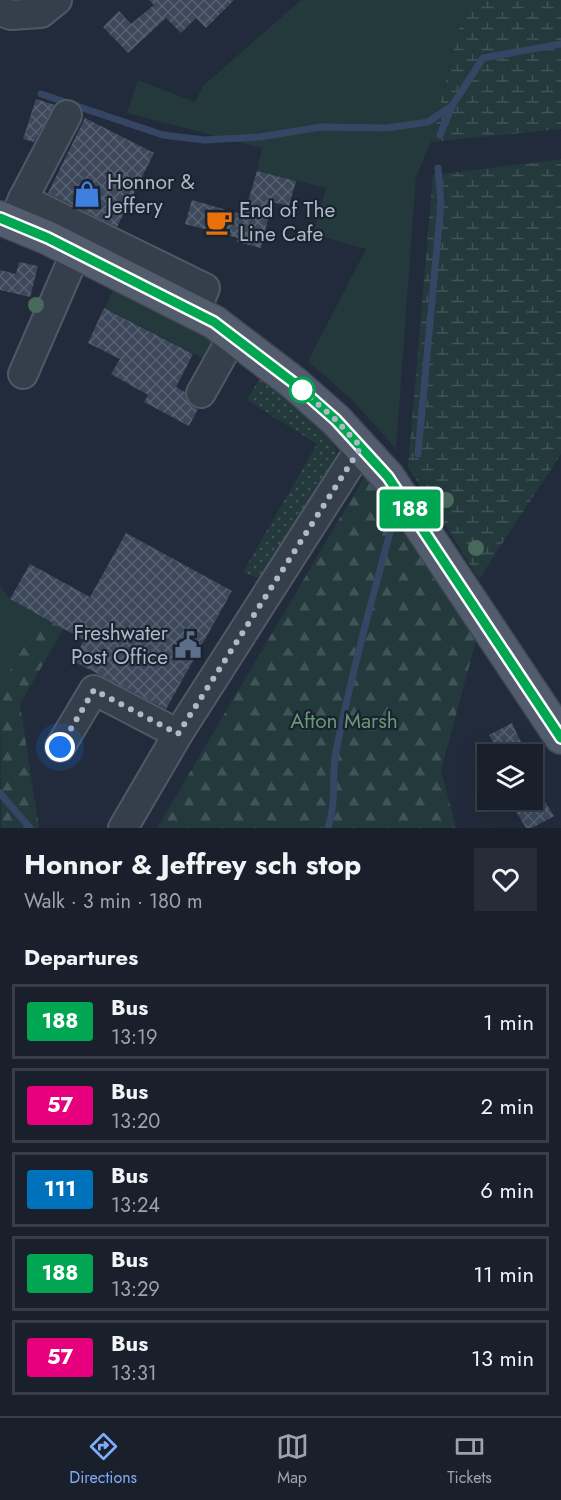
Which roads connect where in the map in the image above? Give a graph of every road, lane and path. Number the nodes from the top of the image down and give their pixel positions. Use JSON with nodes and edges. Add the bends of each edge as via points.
{"nodes":[{"id":1,"x":57,"y":0,"type":"edge"},
{"id":2,"x":0,"y":11,"type":"edge"},
{"id":3,"x":67,"y":115,"type":"dead end"},
{"id":4,"x":12,"y":213,"type":"edge"},
{"id":5,"x":76,"y":252,"type":"junction"},
{"id":6,"x":195,"y":312,"type":"junction"},
{"id":7,"x":232,"y":335,"type":"junction"},
{"id":8,"x":23,"y":374,"type":"dead end"},
{"id":9,"x":201,"y":393,"type":"dead end"},
{"id":10,"x":361,"y":447,"type":"junction"},
{"id":11,"x":178,"y":734,"type":"junction"},
{"id":12,"x":561,"y":738,"type":"edge"},
{"id":13,"x":60,"y":747,"type":"dead end"},
{"id":14,"x":123,"y":828,"type":"edge"}],
"edges":[{"from":1,"to":2,"type":"street","via":[[41,13],[11,15]]},
{"from":3,"to":4,"type":"street"},
{"from":4,"to":5,"type":"main road"},
{"from":4,"to":6,"type":"street","via":[[205,288]]},
{"from":5,"to":6,"type":"main road"},
{"from":5,"to":8,"type":"street"},
{"from":6,"to":7,"type":"main road"},
{"from":7,"to":9,"type":"street"},
{"from":7,"to":10,"type":"main road","via":[[303,391]]},
{"from":10,"to":11,"type":"street"},
{"from":10,"to":12,"type":"main road","via":[[388,477]]},
{"from":11,"to":13,"type":"street","via":[[94,690]]},
{"from":11,"to":14,"type":"street"}]}
